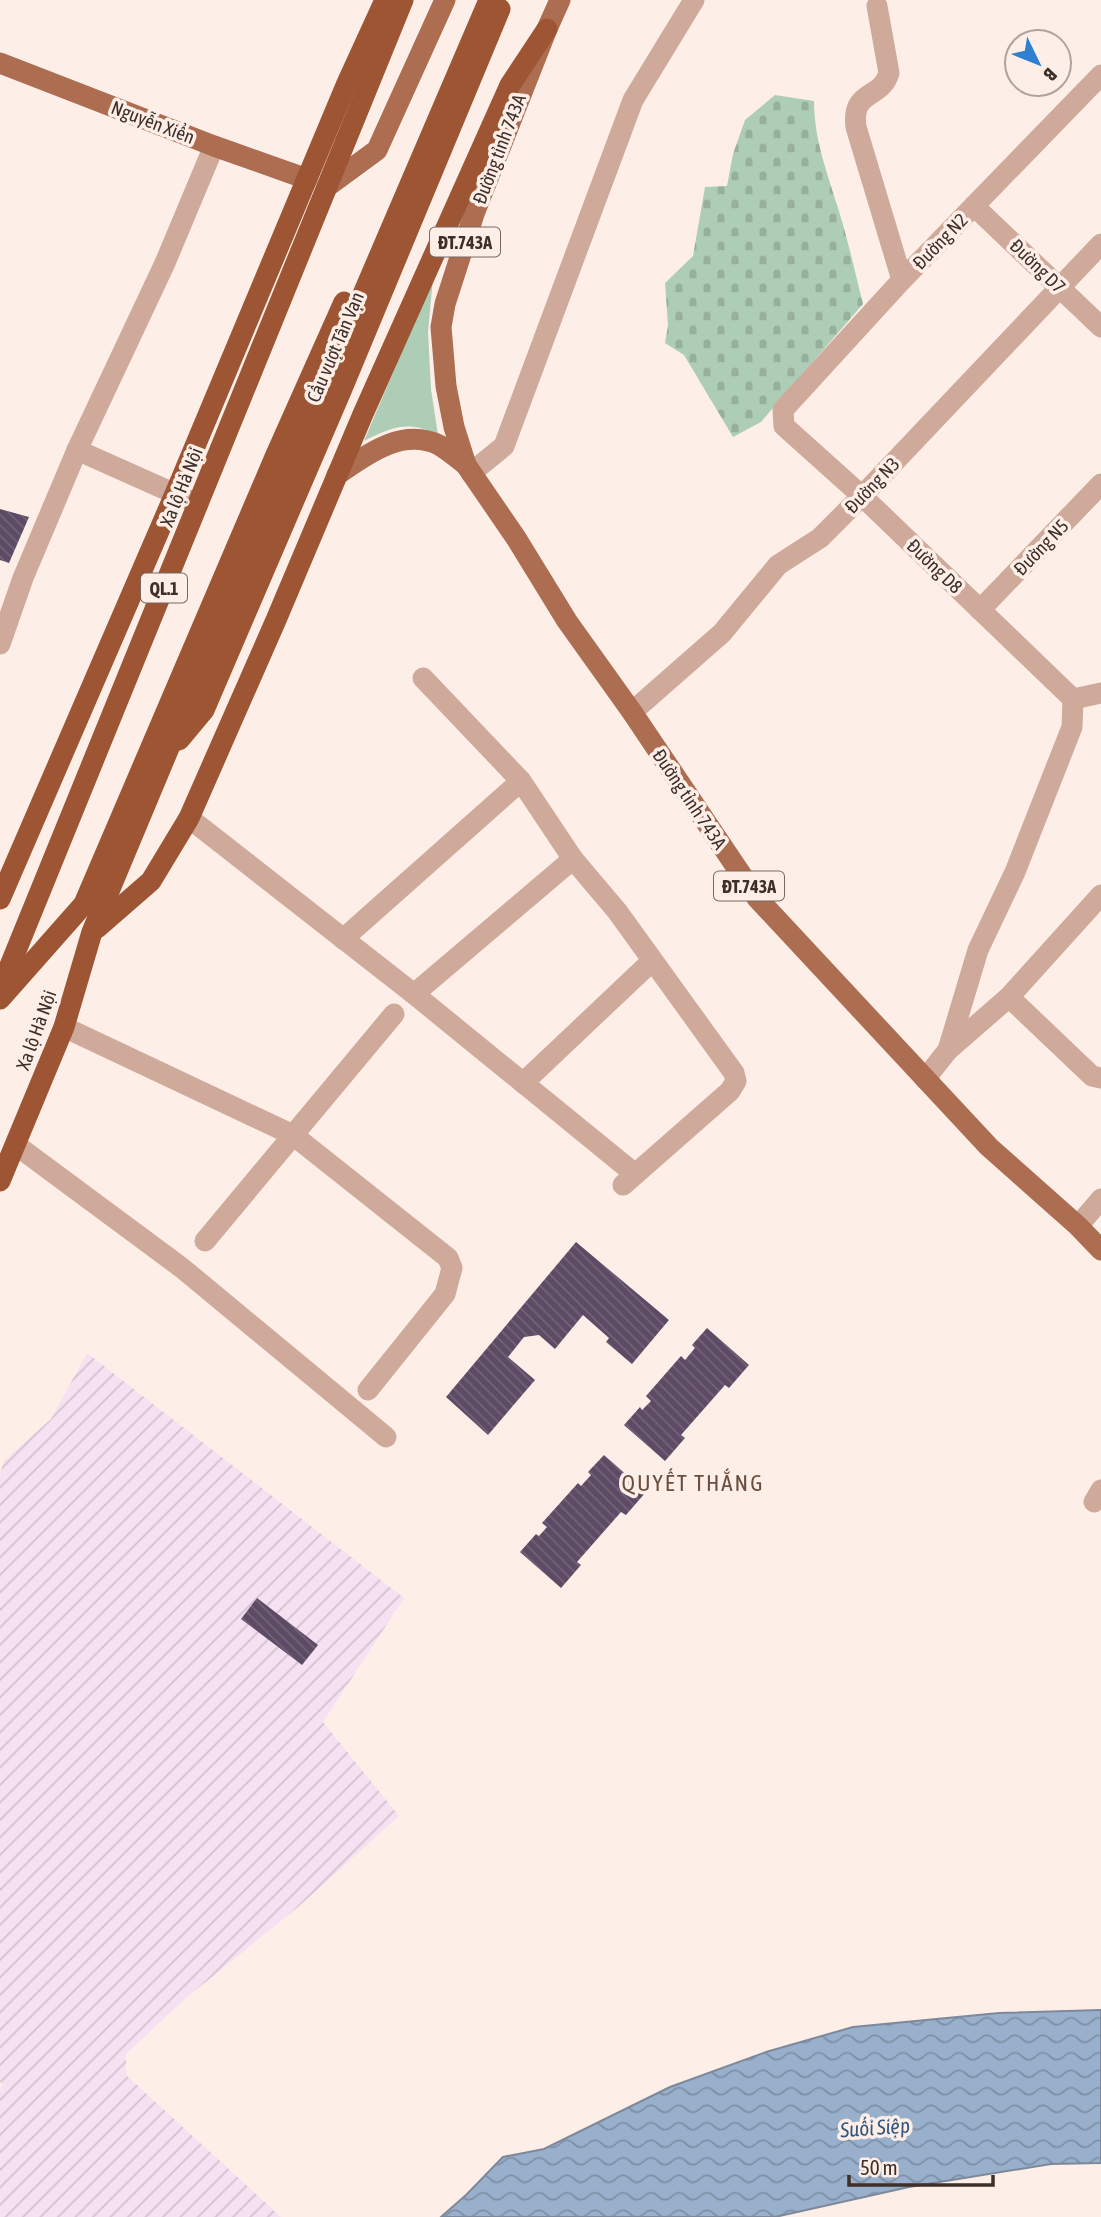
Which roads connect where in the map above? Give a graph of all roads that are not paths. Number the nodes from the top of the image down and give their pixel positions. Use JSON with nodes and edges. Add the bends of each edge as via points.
{"nodes":[{"id":1,"x":385,"y":0,"type":"edge"},
{"id":2,"x":403,"y":0,"type":"edge"},
{"id":3,"x":478,"y":0,"type":"edge"},
{"id":4,"x":489,"y":0,"type":"edge"},
{"id":5,"x":503,"y":0,"type":"edge"},
{"id":6,"x":560,"y":0,"type":"edge"},
{"id":7,"x":694,"y":0,"type":"edge"},
{"id":8,"x":443,"y":2,"type":"edge"},
{"id":9,"x":877,"y":6,"type":"dead end"},
{"id":10,"x":547,"y":29,"type":"junction"},
{"id":11,"x":0,"y":63,"type":"edge"},
{"id":12,"x":1101,"y":75,"type":"edge"},
{"id":13,"x":214,"y":146,"type":"junction"},
{"id":14,"x":306,"y":179,"type":"junction"},
{"id":15,"x":328,"y":186,"type":"junction"},
{"id":16,"x":974,"y":206,"type":"junction"},
{"id":17,"x":1101,"y":244,"type":"edge"},
{"id":18,"x":902,"y":280,"type":"junction"},
{"id":19,"x":1060,"y":288,"type":"junction"},
{"id":20,"x":1101,"y":327,"type":"edge"},
{"id":21,"x":783,"y":410,"type":"joint"},
{"id":22,"x":77,"y":450,"type":"junction"},
{"id":23,"x":469,"y":469,"type":"junction"},
{"id":24,"x":337,"y":475,"type":"junction"},
{"id":25,"x":1101,"y":484,"type":"edge"},
{"id":26,"x":174,"y":494,"type":"junction"},
{"id":27,"x":862,"y":496,"type":"junction"},
{"id":28,"x":198,"y":504,"type":"junction"},
{"id":29,"x":980,"y":610,"type":"junction"},
{"id":30,"x":0,"y":644,"type":"edge"},
{"id":31,"x":423,"y":677,"type":"dead end"},
{"id":32,"x":1101,"y":693,"type":"edge"},
{"id":33,"x":1073,"y":699,"type":"junction"},
{"id":34,"x":187,"y":705,"type":"junction"},
{"id":35,"x":632,"y":712,"type":"junction"},
{"id":36,"x":521,"y":782,"type":"junction"},
{"id":37,"x":189,"y":818,"type":"junction"},
{"id":38,"x":573,"y":859,"type":"junction"},
{"id":39,"x":1101,"y":895,"type":"edge"},
{"id":40,"x":0,"y":899,"type":"edge"},
{"id":41,"x":92,"y":932,"type":"junction"},
{"id":42,"x":343,"y":939,"type":"junction"},
{"id":43,"x":652,"y":961,"type":"junction"},
{"id":44,"x":0,"y":990,"type":"edge"},
{"id":45,"x":414,"y":994,"type":"junction"},
{"id":46,"x":1009,"y":997,"type":"junction"},
{"id":47,"x":0,"y":999,"type":"edge"},
{"id":48,"x":394,"y":1014,"type":"dead end"},
{"id":49,"x":64,"y":1027,"type":"junction"},
{"id":50,"x":948,"y":1050,"type":"junction"},
{"id":51,"x":1101,"y":1078,"type":"edge"},
{"id":52,"x":925,"y":1079,"type":"junction"},
{"id":53,"x":523,"y":1083,"type":"junction"},
{"id":54,"x":293,"y":1135,"type":"junction"},
{"id":55,"x":16,"y":1145,"type":"junction"},
{"id":56,"x":0,"y":1181,"type":"edge"},
{"id":57,"x":1101,"y":1199,"type":"edge"},
{"id":58,"x":1078,"y":1226,"type":"junction"},
{"id":59,"x":205,"y":1241,"type":"dead end"},
{"id":60,"x":1101,"y":1250,"type":"edge"},
{"id":61,"x":369,"y":1390,"type":"dead end"},
{"id":62,"x":386,"y":1437,"type":"dead end"}],
"edges":[{"from":1,"to":14,"type":"highway","name":"Xa lộ Hà Nội","number":"QL.1"},
{"from":2,"to":15,"type":"highway","name":"Xa lộ Hà Nội","number":"QL.1"},
{"from":3,"to":34,"type":"highway","name":"Cầu vượt Tân Vạn","number":"QL.1","via":[[275,457]]},
{"from":4,"to":34,"type":"highway","name":"Cầu vượt Tân Vạn","number":"QL.1"},
{"from":5,"to":34,"type":"highway","name":"Cầu vượt Tân Vạn","number":"QL.1","via":[[341,391]]},
{"from":6,"to":10,"type":"main road","name":"Đường tỉnh 743A","number":"ĐT.743A"},
{"from":7,"to":23,"type":"street","via":[[633,100],[504,446]]},
{"from":8,"to":15,"type":"main road","via":[[377,150]]},
{"from":9,"to":18,"type":"street","via":[[889,73],[887,82],[858,103],[854,114]]},
{"from":10,"to":23,"type":"main road","name":"Đường tỉnh 743A","number":"ĐT.743A","via":[[474,214],[445,304],[446,386]]},
{"from":10,"to":24,"type":"highway","via":[[510,85]]},
{"from":11,"to":13,"type":"main road","name":"Nguyễn Xiển"},
{"from":12,"to":16,"type":"street","name":"Đường N2"},
{"from":13,"to":14,"type":"main road","name":"Nguyễn Xiển"},
{"from":13,"to":22,"type":"street"},
{"from":14,"to":15,"type":"highway"},
{"from":14,"to":26,"type":"highway","name":"Xa lộ Hà Nội","number":"QL.1"},
{"from":15,"to":28,"type":"highway","name":"Xa lộ Hà Nội","number":"QL.1"},
{"from":16,"to":18,"type":"street","name":"Đường N2"},
{"from":16,"to":19,"type":"street","name":"Đường D7"},
{"from":17,"to":19,"type":"street","name":"Đường N3"},
{"from":18,"to":21,"type":"street","name":"Đường N2"},
{"from":19,"to":20,"type":"street","name":"Đường D7"},
{"from":19,"to":27,"type":"street","name":"Đường N3"},
{"from":21,"to":27,"type":"street","name":"Đường D8","via":[[784,426]]},
{"from":22,"to":26,"type":"street"},
{"from":22,"to":30,"type":"street"},
{"from":23,"to":24,"type":"main road","name":"Đường tỉnh 743A","number":"ĐT.743A","via":[[438,444],[410,439],[376,448]]},
{"from":23,"to":35,"type":"main road","name":"Đường tỉnh 743A","number":"ĐT.743A"},
{"from":24,"to":37,"type":"highway"},
{"from":25,"to":29,"type":"street","name":"Đường N5"},
{"from":26,"to":28,"type":"street"},
{"from":26,"to":40,"type":"highway","name":"Xa lộ Hà Nội","number":"QL.1"},
{"from":27,"to":29,"type":"street","name":"Đường D8"},
{"from":27,"to":35,"type":"street","name":"Đường N3","via":[[820,538],[778,565],[722,633]]},
{"from":28,"to":44,"type":"highway","name":"Xa lộ Hà Nội","number":"QL.1"},
{"from":29,"to":33,"type":"street","name":"Đường D8"},
{"from":31,"to":36,"type":"street"},
{"from":32,"to":33,"type":"street"},
{"from":33,"to":50,"type":"street","via":[[1072,727],[1015,872],[978,950]]},
{"from":34,"to":41,"type":"highway","name":"Xa lộ Hà Nội","number":"QL.1"},
{"from":34,"to":47,"type":"highway","name":"Xa lộ Hà Nội","number":"QL.1","via":[[84,904]]},
{"from":35,"to":52,"type":"main road","name":"Đường tỉnh 743A","number":"ĐT.743A","via":[[757,898]]},
{"from":36,"to":38,"type":"street"},
{"from":36,"to":42,"type":"street"},
{"from":37,"to":41,"type":"highway","via":[[151,881]]},
{"from":37,"to":42,"type":"street"},
{"from":38,"to":43,"type":"street"},
{"from":38,"to":45,"type":"street"},
{"from":39,"to":46,"type":"street"},
{"from":41,"to":49,"type":"highway","name":"Xa lộ Hà Nội","number":"QL.1"},
{"from":42,"to":45,"type":"street"},
{"from":43,"to":53,"type":"street"},
{"from":43,"to":53,"type":"street","via":[[734,1073],[736,1081],[730,1091],[629,1180]]},
{"from":45,"to":53,"type":"street"},
{"from":46,"to":50,"type":"street"},
{"from":46,"to":51,"type":"street","via":[[1092,1076]]},
{"from":48,"to":54,"type":"street"},
{"from":49,"to":54,"type":"street"},
{"from":49,"to":55,"type":"highway","name":"Xa lộ Hà Nội","number":"QL.1"},
{"from":50,"to":52,"type":"street"},
{"from":52,"to":58,"type":"main road","name":"Đường tỉnh 743A","number":"ĐT.743A","via":[[989,1147]]},
{"from":54,"to":59,"type":"street"},
{"from":54,"to":61,"type":"street","via":[[448,1258],[452,1268],[445,1294]]},
{"from":55,"to":56,"type":"highway","name":"Xa lộ Hà Nội","number":"QL.1"},
{"from":55,"to":62,"type":"street","via":[[182,1268]]},
{"from":57,"to":58,"type":"street"},
{"from":58,"to":60,"type":"main road","name":"Đường tỉnh 743A","number":"ĐT.743A"}]}
